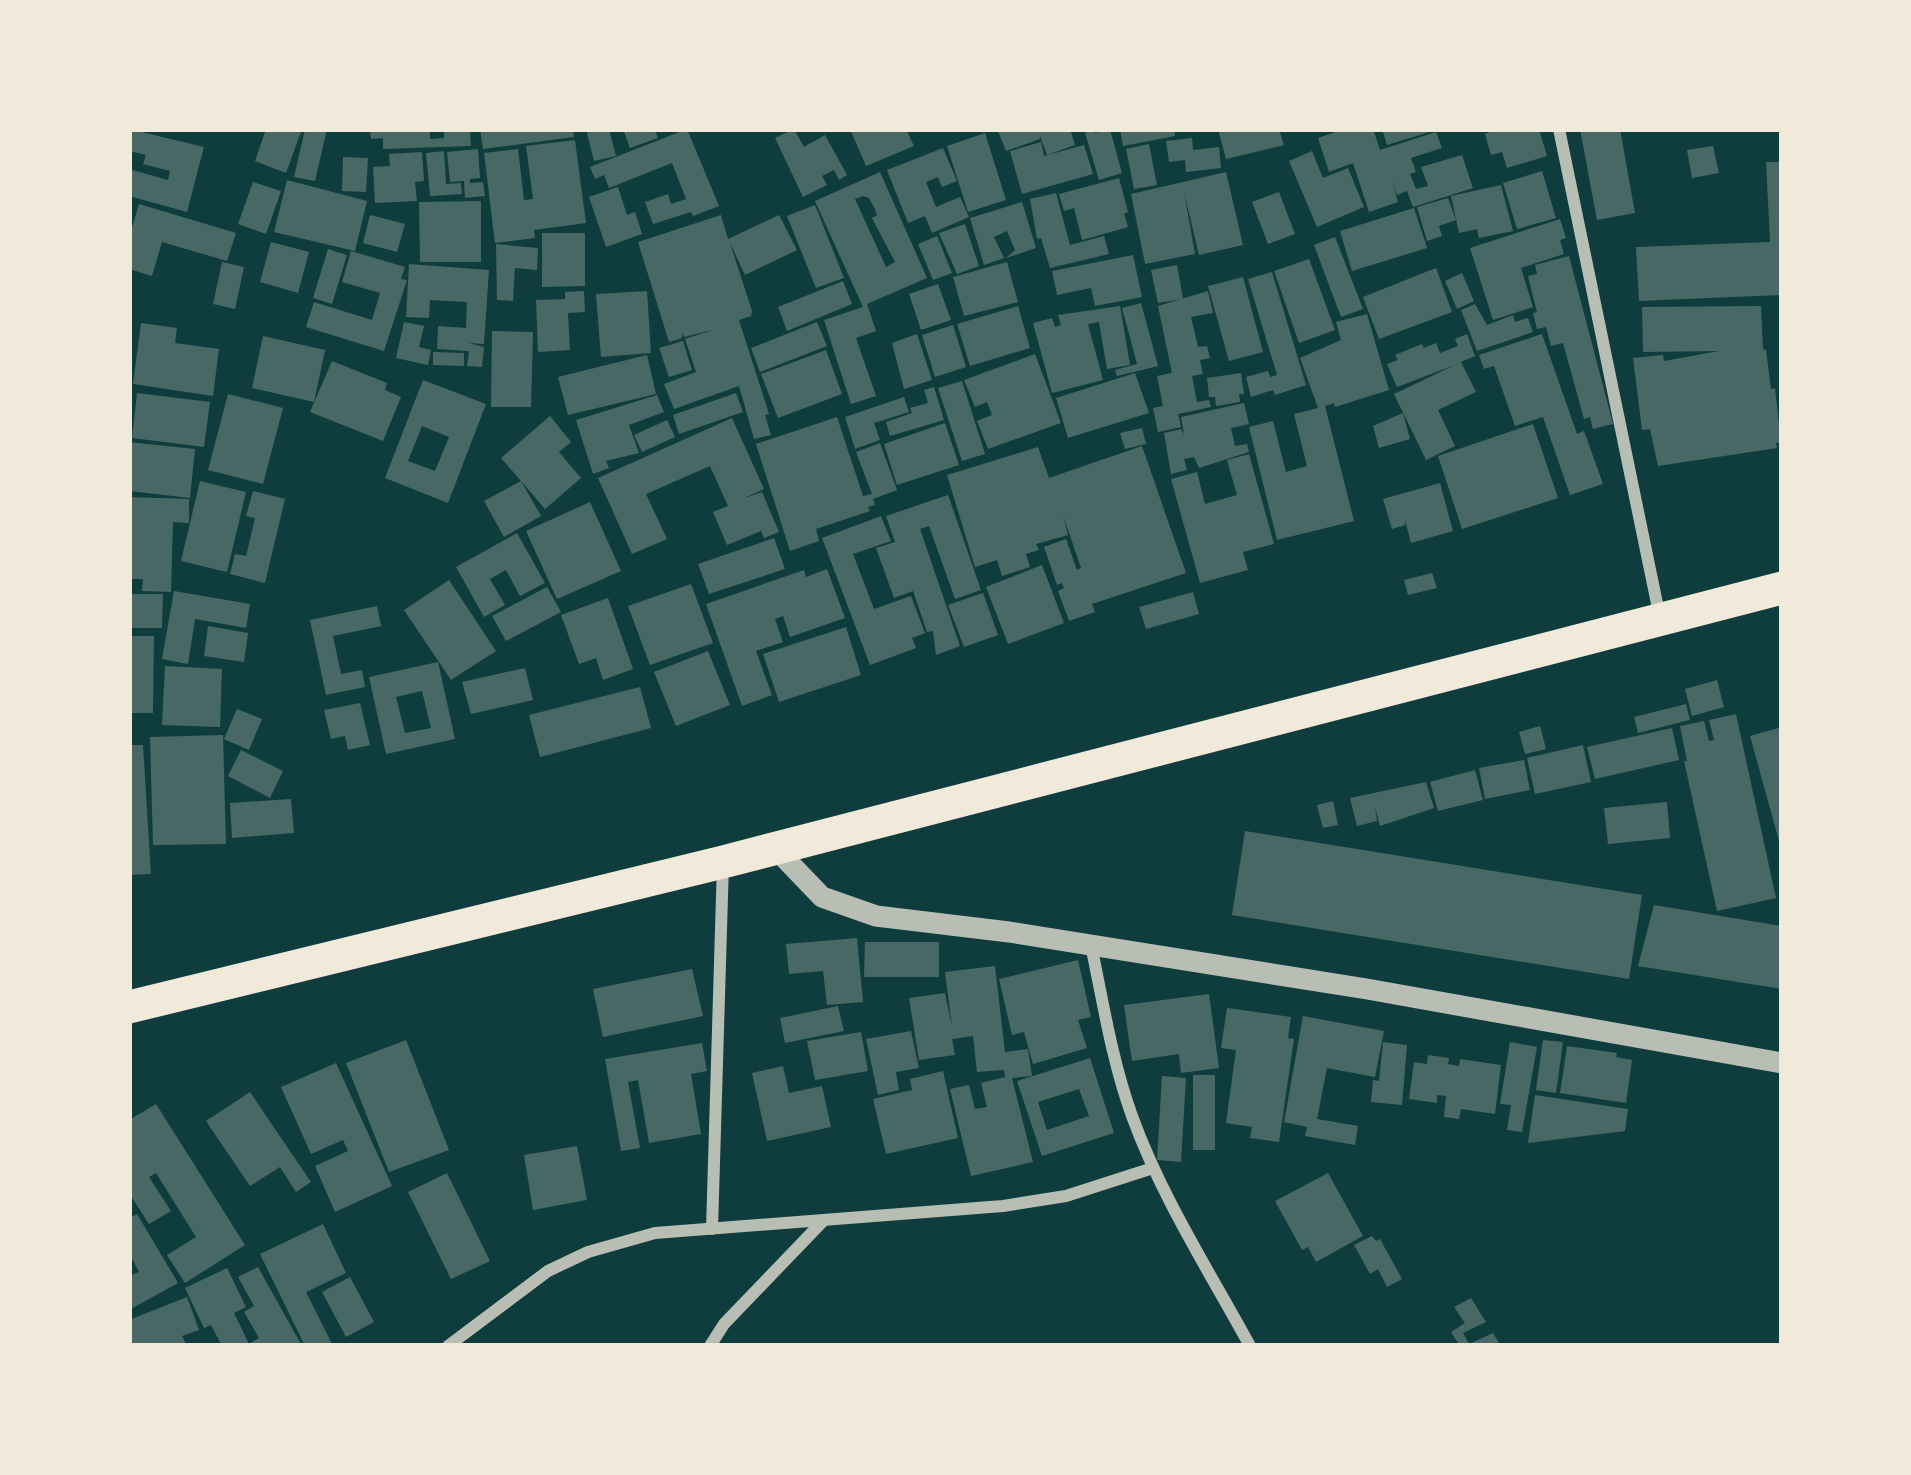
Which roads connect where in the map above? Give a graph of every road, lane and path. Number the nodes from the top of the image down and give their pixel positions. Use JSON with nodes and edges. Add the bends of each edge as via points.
{"nodes":[{"id":1,"x":1559,"y":129,"type":"edge"},
{"id":2,"x":1782,"y":588,"type":"edge"},
{"id":3,"x":1660,"y":620,"type":"junction"},
{"id":4,"x":775,"y":848,"type":"junction"},
{"id":5,"x":723,"y":862,"type":"junction"},
{"id":6,"x":1091,"y":945,"type":"junction"},
{"id":7,"x":129,"y":1007,"type":"edge"},
{"id":8,"x":1782,"y":1063,"type":"edge"},
{"id":9,"x":1153,"y":1168,"type":"junction"},
{"id":10,"x":825,"y":1219,"type":"junction"},
{"id":11,"x":712,"y":1229,"type":"junction"},
{"id":12,"x":448,"y":1346,"type":"edge"},
{"id":13,"x":710,"y":1346,"type":"edge"},
{"id":14,"x":1250,"y":1346,"type":"edge"}],
"edges":[{"from":1,"to":3,"type":"street"},
{"from":2,"to":3,"type":"highway"},
{"from":3,"to":4,"type":"highway"},
{"from":4,"to":5,"type":"highway"},
{"from":4,"to":6,"type":"street","via":[[822,897],[876,916]]},
{"from":5,"to":7,"type":"highway"},
{"from":5,"to":11,"type":"street"},
{"from":6,"to":8,"type":"street"},
{"from":6,"to":9,"type":"street","via":[[1118,1073]]},
{"from":9,"to":10,"type":"street","via":[[1003,1206]]},
{"from":9,"to":14,"type":"street"},
{"from":10,"to":11,"type":"street"},
{"from":10,"to":13,"type":"street"},
{"from":11,"to":12,"type":"street","via":[[655,1233],[588,1252],[548,1271]]}]}
